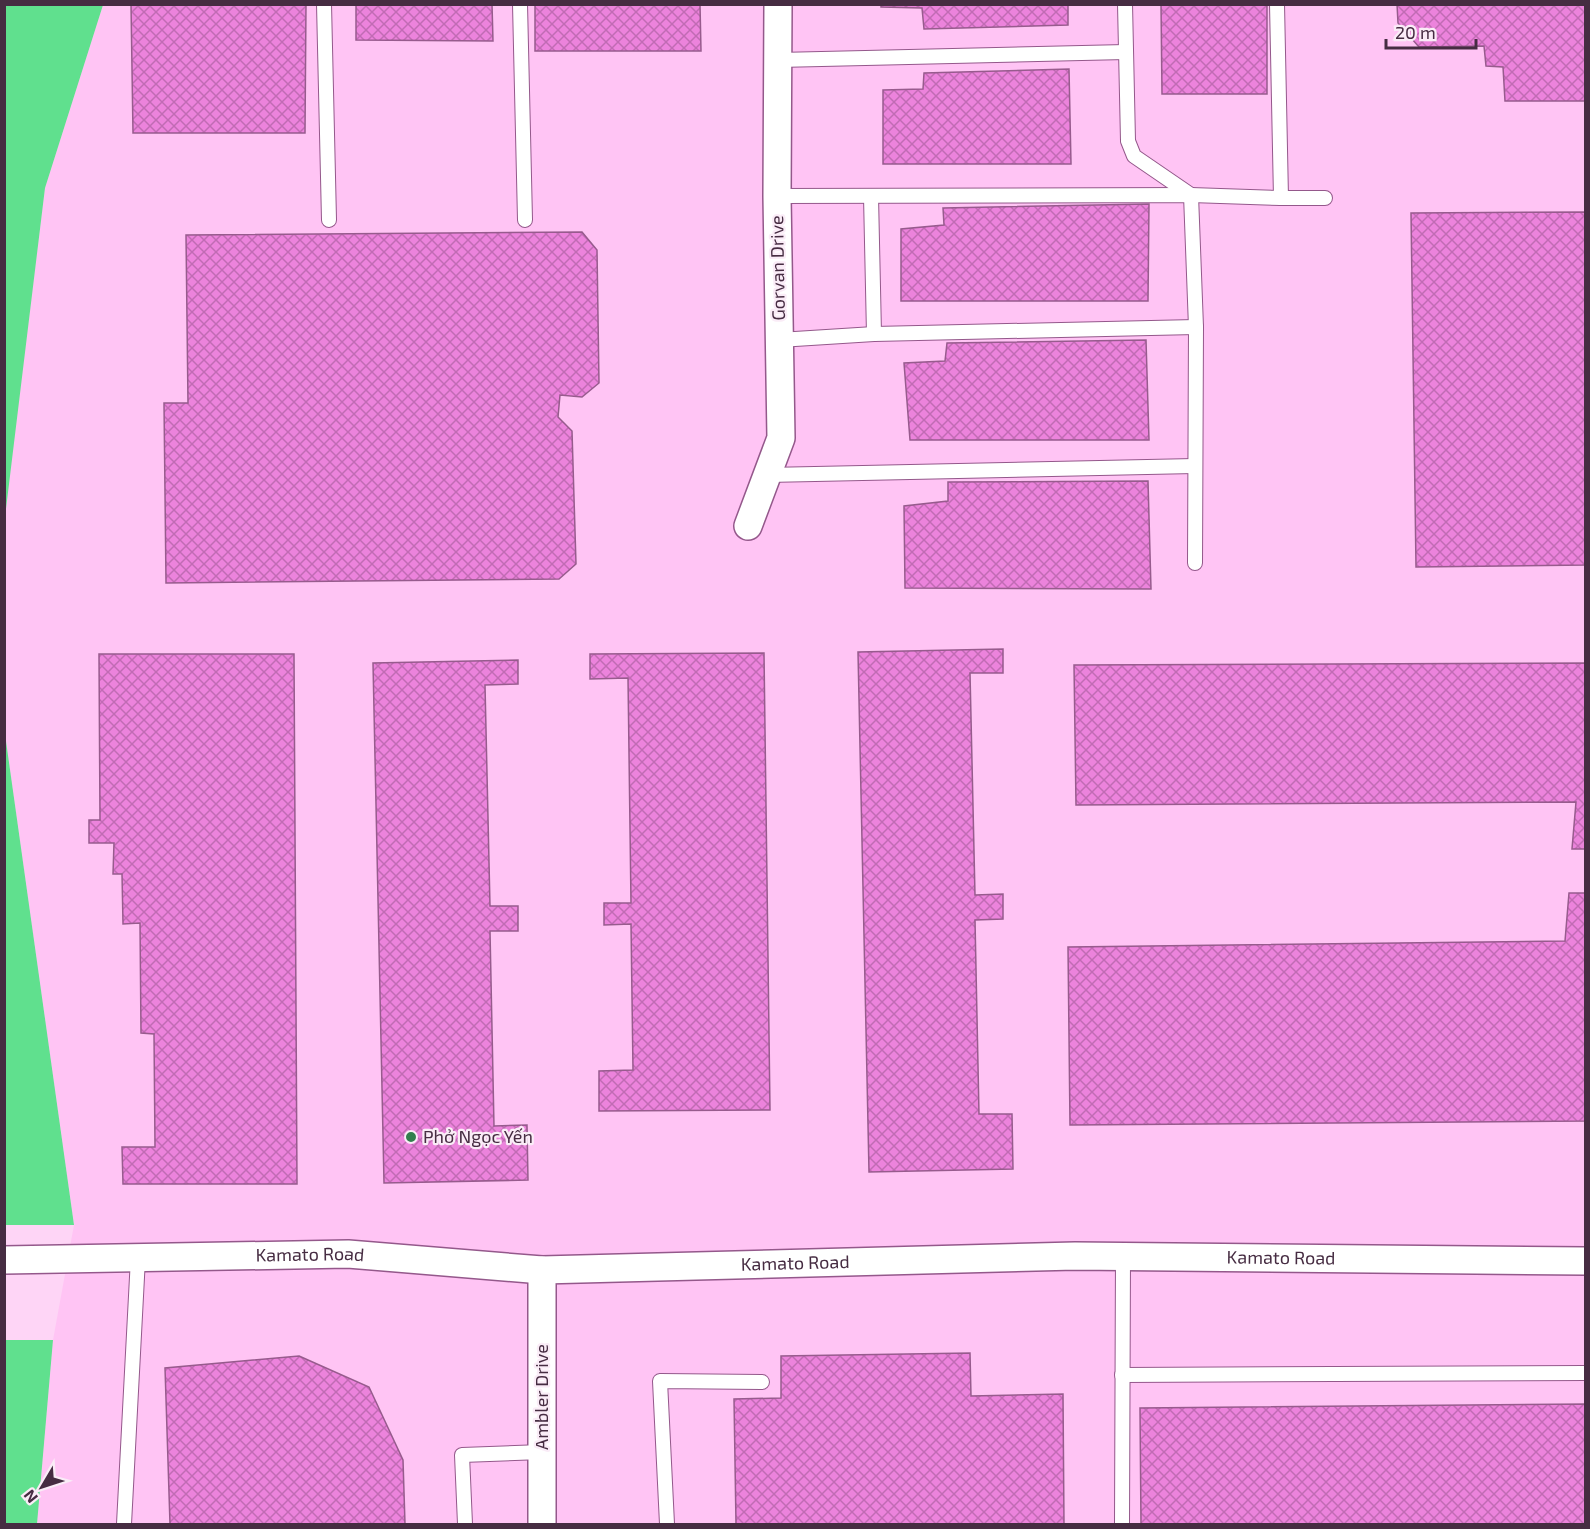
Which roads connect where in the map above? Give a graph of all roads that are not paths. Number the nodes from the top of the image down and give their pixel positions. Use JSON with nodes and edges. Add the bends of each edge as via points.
{"nodes":[{"id":1,"x":324,"y":4,"type":"edge"},
{"id":2,"x":520,"y":4,"type":"edge"},
{"id":3,"x":778,"y":4,"type":"edge"},
{"id":4,"x":1125,"y":4,"type":"edge"},
{"id":5,"x":1277,"y":4,"type":"edge"},
{"id":6,"x":1126,"y":52,"type":"junction"},
{"id":7,"x":778,"y":60,"type":"junction"},
{"id":8,"x":1191,"y":195,"type":"junction"},
{"id":9,"x":777,"y":196,"type":"junction"},
{"id":10,"x":871,"y":196,"type":"junction"},
{"id":11,"x":1281,"y":198,"type":"junction"},
{"id":12,"x":1325,"y":198,"type":"dead end"},
{"id":13,"x":329,"y":220,"type":"dead end"},
{"id":14,"x":525,"y":220,"type":"dead end"},
{"id":15,"x":1196,"y":327,"type":"junction"},
{"id":16,"x":874,"y":334,"type":"junction"},
{"id":17,"x":779,"y":340,"type":"junction"},
{"id":18,"x":1195,"y":466,"type":"junction"},
{"id":19,"x":767,"y":475,"type":"junction"},
{"id":20,"x":748,"y":526,"type":"dead end"},
{"id":21,"x":1195,"y":563,"type":"dead end"},
{"id":22,"x":1123,"y":1256,"type":"junction"},
{"id":23,"x":138,"y":1258,"type":"junction"},
{"id":24,"x":4,"y":1260,"type":"edge"},
{"id":25,"x":1586,"y":1261,"type":"edge"},
{"id":26,"x":542,"y":1269,"type":"junction"},
{"id":27,"x":1586,"y":1373,"type":"edge"},
{"id":28,"x":1122,"y":1375,"type":"junction"},
{"id":29,"x":762,"y":1382,"type":"dead end"},
{"id":30,"x":542,"y":1452,"type":"junction"},
{"id":31,"x":124,"y":1524,"type":"edge"},
{"id":32,"x":465,"y":1524,"type":"edge"},
{"id":33,"x":542,"y":1524,"type":"edge"},
{"id":34,"x":667,"y":1524,"type":"edge"},
{"id":35,"x":1122,"y":1524,"type":"edge"}],
"edges":[{"from":1,"to":13,"type":"lane"},
{"from":2,"to":14,"type":"lane"},
{"from":3,"to":7,"type":"street","name":"Gorvan Drive"},
{"from":4,"to":6,"type":"lane"},
{"from":5,"to":11,"type":"lane"},
{"from":6,"to":7,"type":"lane"},
{"from":6,"to":8,"type":"lane","via":[[1128,141],[1134,156]]},
{"from":7,"to":9,"type":"street","name":"Gorvan Drive"},
{"from":8,"to":10,"type":"lane"},
{"from":8,"to":11,"type":"lane"},
{"from":8,"to":15,"type":"lane"},
{"from":9,"to":10,"type":"lane"},
{"from":9,"to":17,"type":"street","name":"Gorvan Drive"},
{"from":10,"to":16,"type":"lane"},
{"from":11,"to":12,"type":"lane"},
{"from":15,"to":16,"type":"lane"},
{"from":15,"to":18,"type":"lane"},
{"from":16,"to":17,"type":"lane"},
{"from":17,"to":19,"type":"street","name":"Gorvan Drive","via":[[781,438]]},
{"from":18,"to":19,"type":"lane"},
{"from":18,"to":21,"type":"lane"},
{"from":19,"to":20,"type":"street","name":"Gorvan Drive"},
{"from":22,"to":25,"type":"street","name":"Kamato Road"},
{"from":22,"to":26,"type":"street","name":"Kamato Road"},
{"from":22,"to":28,"type":"lane"},
{"from":23,"to":24,"type":"street","name":"Kamato Road"},
{"from":23,"to":26,"type":"street","name":"Kamato Road","via":[[348,1254]]},
{"from":23,"to":31,"type":"lane"},
{"from":26,"to":30,"type":"street","name":"Ambler Drive"},
{"from":27,"to":28,"type":"lane"},
{"from":28,"to":35,"type":"lane"},
{"from":29,"to":34,"type":"lane","via":[[660,1381]]},
{"from":30,"to":32,"type":"lane","via":[[462,1455]]},
{"from":30,"to":33,"type":"street","name":"Ambler Drive"}]}
